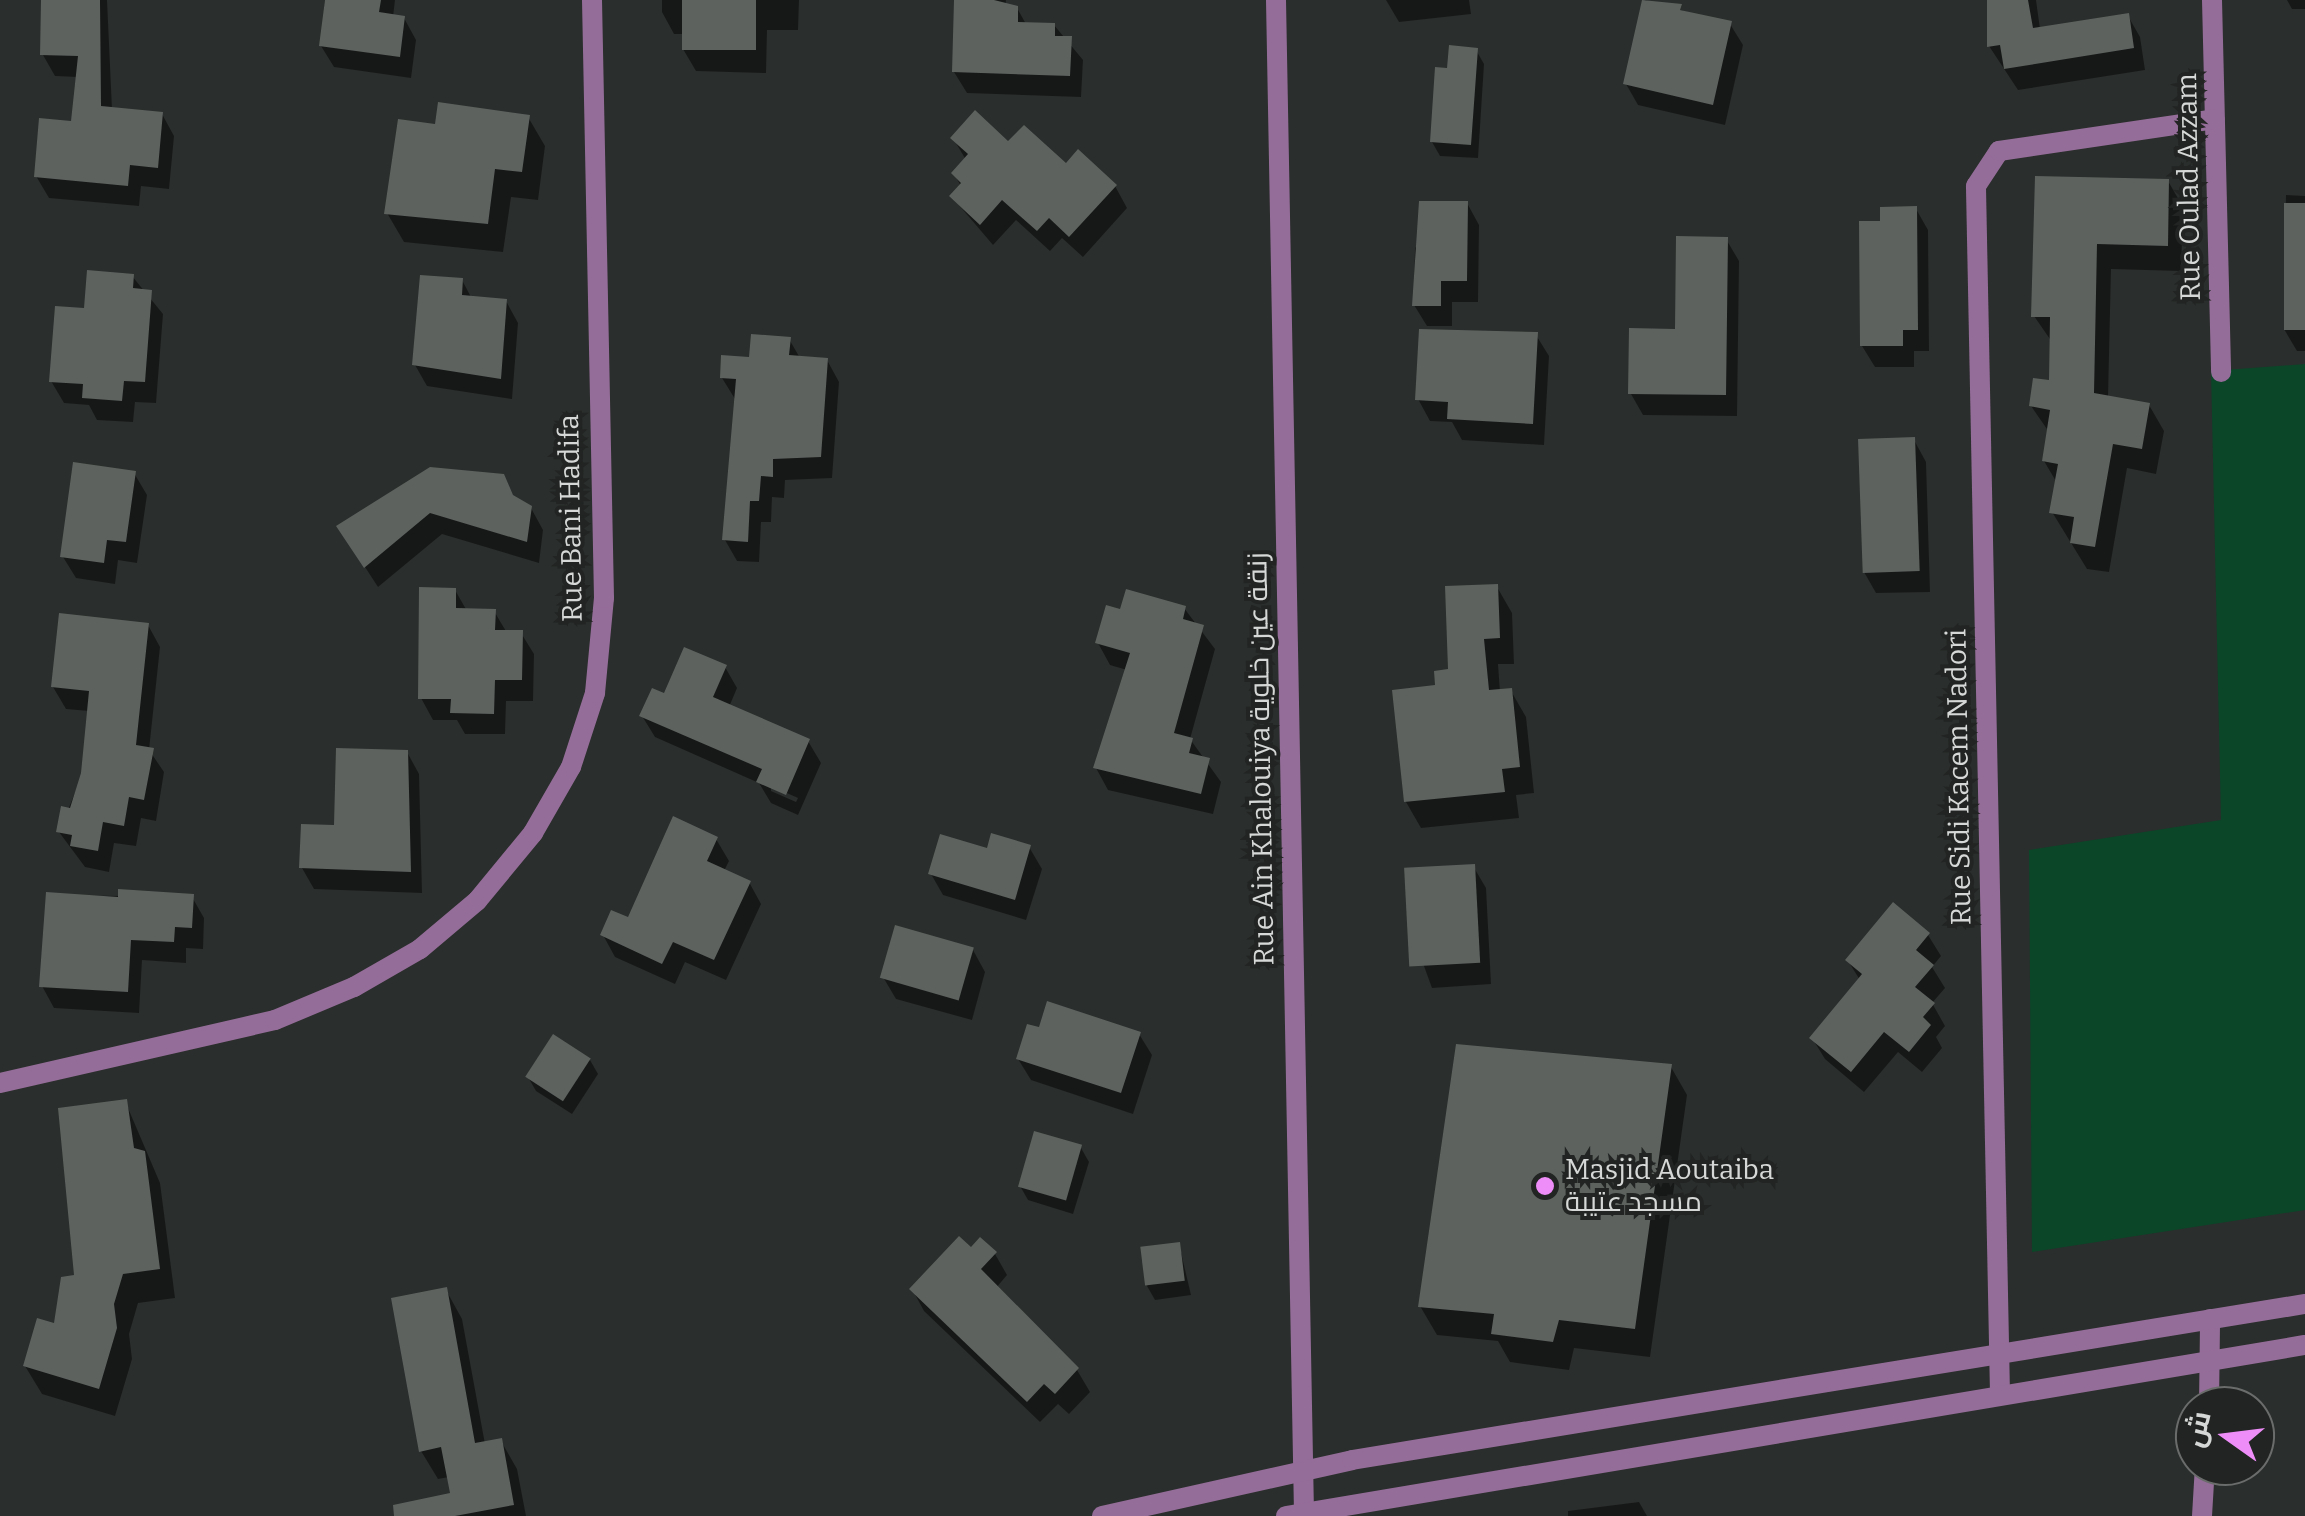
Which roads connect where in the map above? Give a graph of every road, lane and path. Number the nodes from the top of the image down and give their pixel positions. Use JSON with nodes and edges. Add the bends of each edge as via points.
{"nodes":[{"id":1,"x":592,"y":0,"type":"edge"},
{"id":2,"x":1276,"y":0,"type":"edge"},
{"id":3,"x":2212,"y":0,"type":"edge"},
{"id":4,"x":2214,"y":119,"type":"junction"},
{"id":5,"x":2222,"y":372,"type":"dead end"},
{"id":6,"x":0,"y":1083,"type":"edge"},
{"id":7,"x":2305,"y":1304,"type":"edge"},
{"id":8,"x":2210,"y":1319,"type":"junction"},
{"id":9,"x":2305,"y":1345,"type":"edge"},
{"id":10,"x":1998,"y":1352,"type":"junction"},
{"id":11,"x":2210,"y":1360,"type":"junction"},
{"id":12,"x":2210,"y":1386,"type":"edge"},
{"id":13,"x":2000,"y":1394,"type":"junction"},
{"id":14,"x":1304,"y":1470,"type":"junction"},
{"id":15,"x":2204,"y":1486,"type":"edge"},
{"id":16,"x":1298,"y":1515,"type":"edge"},
{"id":17,"x":1102,"y":1516,"type":"edge"},
{"id":18,"x":2202,"y":1516,"type":"edge"}],
"edges":[{"from":1,"to":6,"type":"street","name":"Rue Bani Hadifa","via":[[604,598],[595,694],[571,767],[533,834],[477,901],[420,949],[354,987],[275,1020]]},
{"from":2,"to":14,"type":"street","name":"Rue Ain Khalouiya زنقة عين خلوية"},
{"from":3,"to":4,"type":"street","name":"Rue Oulad Azzam"},
{"from":4,"to":5,"type":"street","name":"Rue Oulad Azzam"},
{"from":4,"to":10,"type":"street","name":"Rue Sidi Kacem Nadori","via":[[1999,151],[1976,186]]},
{"from":7,"to":8,"type":"street"},
{"from":8,"to":10,"type":"street"},
{"from":8,"to":11,"type":"street"},
{"from":9,"to":11,"type":"street"},
{"from":10,"to":13,"type":"street","name":"Rue Sidi Kacem Nadori"},
{"from":10,"to":14,"type":"street"},
{"from":11,"to":12,"type":"street"},
{"from":11,"to":13,"type":"street"},
{"from":13,"to":16,"type":"street"},
{"from":14,"to":16,"type":"street","name":"Rue Ain Khalouiya زنقة عين خلوية"},
{"from":14,"to":17,"type":"street"},
{"from":15,"to":18,"type":"street"}]}
